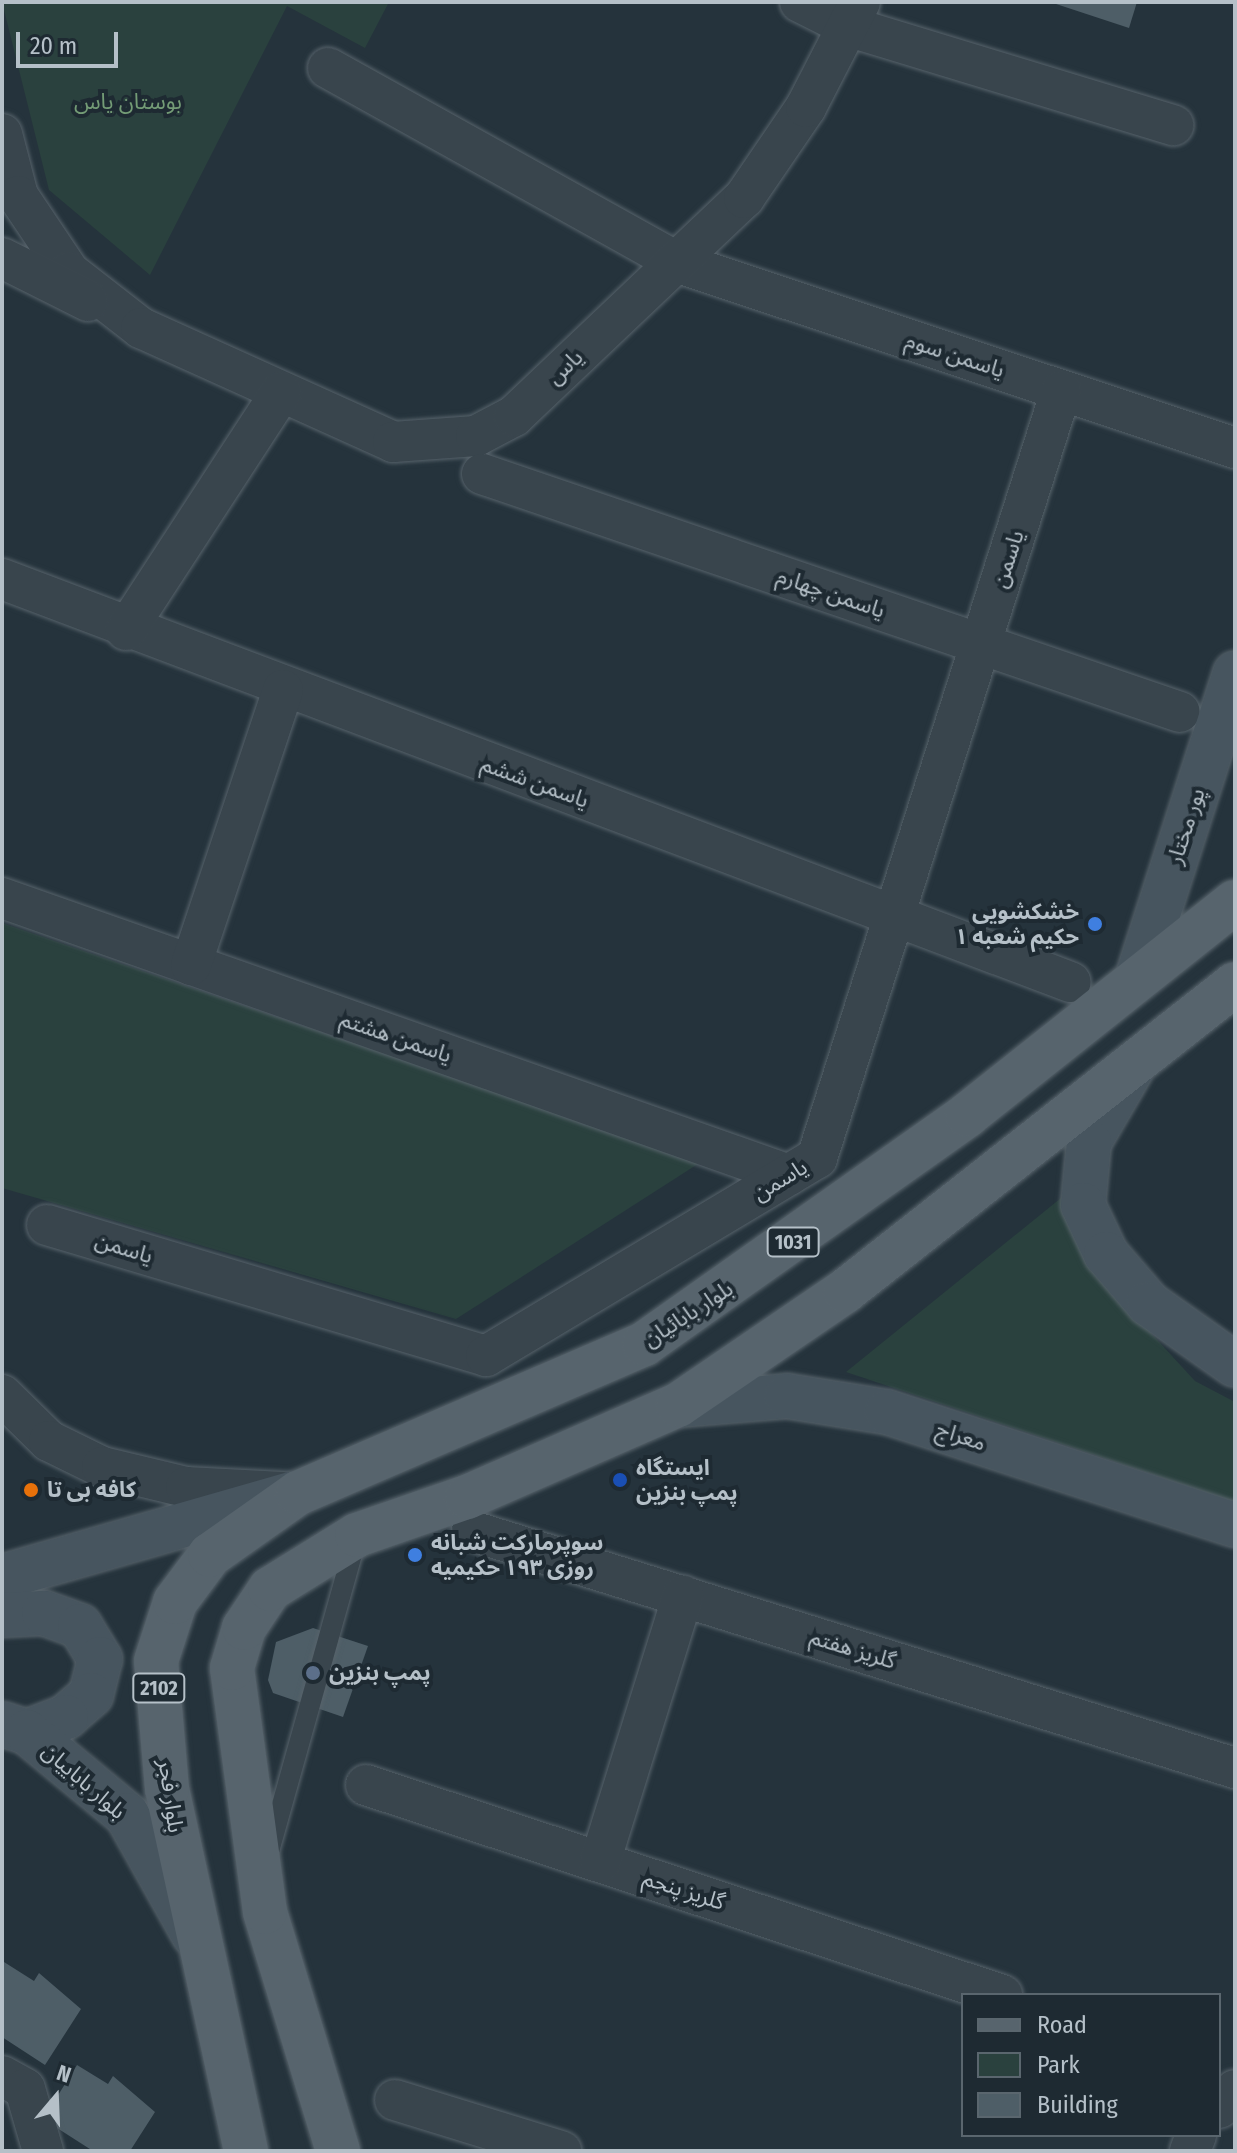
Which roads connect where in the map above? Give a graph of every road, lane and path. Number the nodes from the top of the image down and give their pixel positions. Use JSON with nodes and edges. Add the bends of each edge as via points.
{"nodes":[{"id":1,"x":800,"y":2,"type":"edge"},
{"id":2,"x":855,"y":14,"type":"edge"},
{"id":3,"x":328,"y":68,"type":"dead end"},
{"id":4,"x":1173,"y":125,"type":"dead end"},
{"id":5,"x":2,"y":134,"type":"edge"},
{"id":6,"x":2,"y":258,"type":"edge"},
{"id":7,"x":676,"y":262,"type":"junction"},
{"id":8,"x":141,"y":328,"type":"junction"},
{"id":9,"x":1061,"y":391,"type":"junction"},
{"id":10,"x":281,"y":392,"type":"junction"},
{"id":11,"x":1235,"y":448,"type":"edge"},
{"id":12,"x":482,"y":474,"type":"dead end"},
{"id":13,"x":2,"y":579,"type":"edge"},
{"id":14,"x":126,"y":630,"type":"junction"},
{"id":15,"x":981,"y":644,"type":"junction"},
{"id":16,"x":1235,"y":673,"type":"edge"},
{"id":17,"x":283,"y":690,"type":"junction"},
{"id":18,"x":1180,"y":712,"type":"dead end"},
{"id":19,"x":2,"y":898,"type":"edge"},
{"id":20,"x":1235,"y":902,"type":"edge"},
{"id":21,"x":895,"y":915,"type":"junction"},
{"id":22,"x":191,"y":965,"type":"junction"},
{"id":23,"x":1137,"y":979,"type":"junction"},
{"id":24,"x":1070,"y":982,"type":"dead end"},
{"id":25,"x":1235,"y":984,"type":"edge"},
{"id":26,"x":1135,"y":1063,"type":"junction"},
{"id":27,"x":789,"y":1175,"type":"junction"},
{"id":28,"x":47,"y":1225,"type":"dead end"},
{"id":29,"x":1235,"y":1365,"type":"edge"},
{"id":30,"x":2,"y":1395,"type":"edge"},
{"id":31,"x":678,"y":1405,"type":"junction"},
{"id":32,"x":298,"y":1493,"type":"junction"},
{"id":33,"x":1235,"y":1525,"type":"edge"},
{"id":34,"x":472,"y":1531,"type":"dead end"},
{"id":35,"x":357,"y":1535,"type":"junction"},
{"id":36,"x":2,"y":1577,"type":"edge"},
{"id":37,"x":683,"y":1596,"type":"junction"},
{"id":38,"x":2,"y":1615,"type":"edge"},
{"id":39,"x":14,"y":1728,"type":"edge"},
{"id":40,"x":1235,"y":1768,"type":"edge"},
{"id":41,"x":366,"y":1785,"type":"dead end"},
{"id":42,"x":600,"y":1862,"type":"junction"},
{"id":43,"x":259,"y":1882,"type":"junction"},
{"id":44,"x":197,"y":1940,"type":"junction"},
{"id":45,"x":996,"y":1993,"type":"edge"},
{"id":46,"x":13,"y":2082,"type":"edge"},
{"id":47,"x":1235,"y":2090,"type":"edge"},
{"id":48,"x":395,"y":2100,"type":"dead end"},
{"id":49,"x":1221,"y":2106,"type":"edge"},
{"id":50,"x":43,"y":2151,"type":"edge"},
{"id":51,"x":246,"y":2151,"type":"edge"},
{"id":52,"x":338,"y":2151,"type":"edge"},
{"id":53,"x":561,"y":2151,"type":"edge"}],
"edges":[{"from":1,"to":2,"type":"street"},
{"from":2,"to":4,"type":"street"},
{"from":2,"to":7,"type":"street","name":"یاس","via":[[744,198]]},
{"from":3,"to":7,"type":"street","name":"یاسمن سوم"},
{"from":5,"to":8,"type":"street","name":"یاس","via":[[18,196],[69,272]]},
{"from":6,"to":8,"type":"street","name":"یاس"},
{"from":7,"to":9,"type":"street","name":"یاسمن سوم"},
{"from":7,"to":10,"type":"street","name":"یاس","via":[[514,416],[476,436],[393,442]]},
{"from":8,"to":10,"type":"street","name":"یاس"},
{"from":9,"to":11,"type":"street","name":"یاسمن سوم"},
{"from":9,"to":15,"type":"street","name":"یاسمن"},
{"from":10,"to":14,"type":"street"},
{"from":12,"to":15,"type":"street","name":"یاسمن چهارم"},
{"from":13,"to":14,"type":"street","name":"یاسمن ششم"},
{"from":14,"to":17,"type":"street","name":"یاسمن ششم"},
{"from":15,"to":18,"type":"street","name":"یاسمن چهارم"},
{"from":15,"to":21,"type":"street","name":"یاسمن"},
{"from":16,"to":23,"type":"main road","name":"پور مختار"},
{"from":17,"to":21,"type":"street","name":"یاسمن ششم"},
{"from":17,"to":22,"type":"street"},
{"from":19,"to":22,"type":"street","name":"یاسمن هشتم"},
{"from":20,"to":23,"type":"main road","name":"بلوار بابائیان","number":"1031"},
{"from":21,"to":24,"type":"street","name":"یاسمن ششم"},
{"from":21,"to":27,"type":"street","name":"یاسمن","via":[[817,1158]]},
{"from":22,"to":27,"type":"street","name":"یاسمن هشتم"},
{"from":23,"to":32,"type":"main road","name":"بلوار بابائیان","number":"1031","via":[[955,1124],[644,1344]]},
{"from":25,"to":26,"type":"main road"},
{"from":26,"to":29,"type":"main road","via":[[1089,1142],[1083,1205],[1106,1254],[1149,1304]]},
{"from":26,"to":31,"type":"main road","via":[[858,1282]]},
{"from":27,"to":28,"type":"street","name":"یاسمن","via":[[486,1356]]},
{"from":30,"to":32,"type":"street","via":[[49,1441],[102,1467],[186,1487]]},
{"from":31,"to":33,"type":"main road","name":"معراج","via":[[787,1396],[887,1412]]},
{"from":31,"to":35,"type":"main road","via":[[467,1497]]},
{"from":32,"to":36,"type":"main road","name":"بلوار بابائیان","number":"1031"},
{"from":32,"to":44,"type":"main road","name":"بلوار فجر","number":"2102","via":[[210,1555],[175,1602],[156,1661],[167,1789]]},
{"from":34,"to":37,"type":"street","name":"گلریز هفتم"},
{"from":35,"to":43,"type":"lane"},
{"from":35,"to":43,"type":"main road","via":[[270,1589],[244,1628],[232,1668]]},
{"from":37,"to":40,"type":"street","name":"گلریز هفتم"},
{"from":37,"to":42,"type":"street"},
{"from":38,"to":39,"type":"main road","via":[[44,1613],[80,1626],[100,1659],[91,1695],[66,1717]]},
{"from":39,"to":44,"type":"main road","name":"بلوار باباییان","via":[[127,1815]]},
{"from":41,"to":42,"type":"street","name":"گلریز پنجم"},
{"from":42,"to":45,"type":"street","name":"گلریز پنجم"},
{"from":43,"to":52,"type":"main road"},
{"from":44,"to":51,"type":"main road","name":"بلوار فجر","number":"2102"},
{"from":46,"to":50,"type":"street"},
{"from":47,"to":49,"type":"street"},
{"from":48,"to":53,"type":"street"}]}
